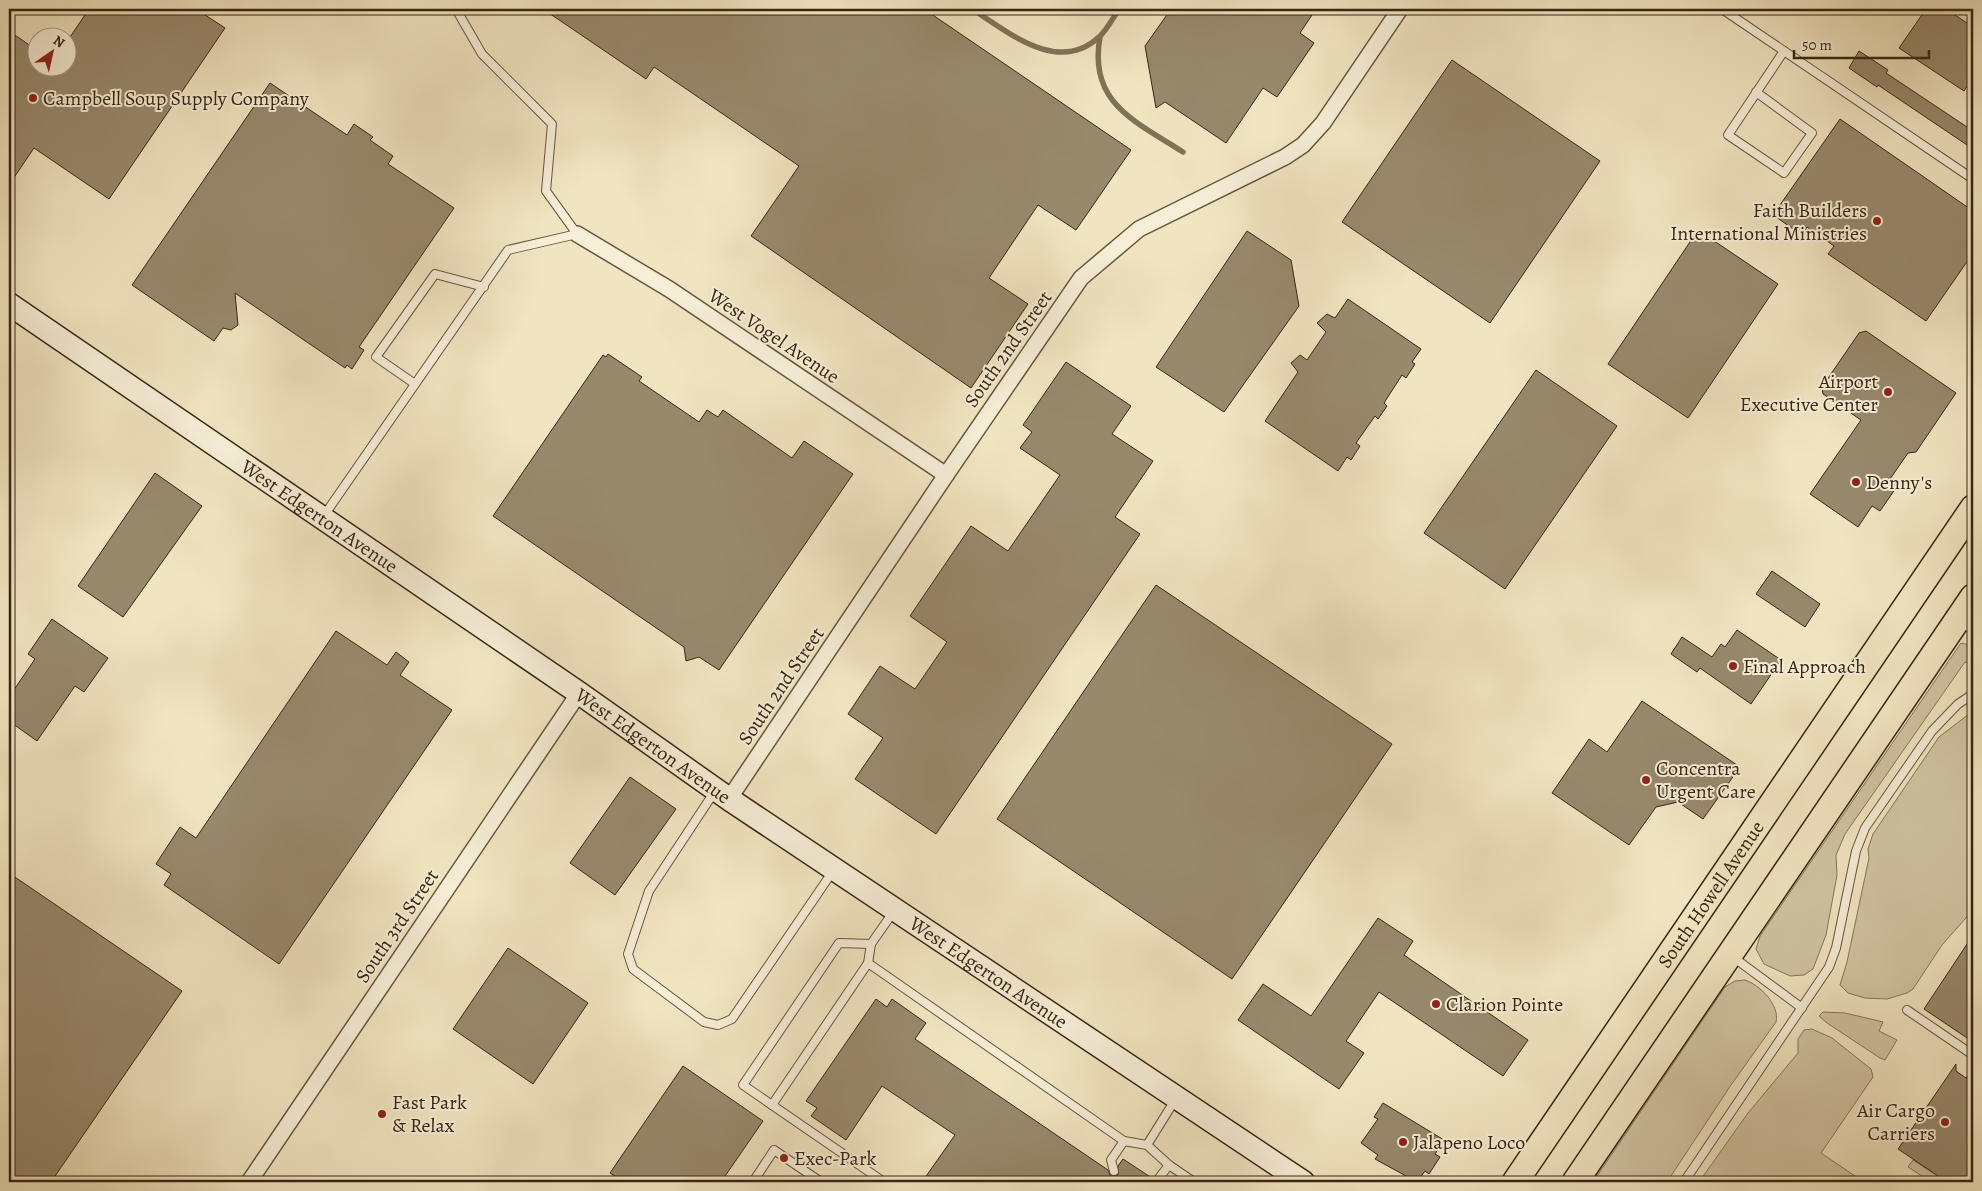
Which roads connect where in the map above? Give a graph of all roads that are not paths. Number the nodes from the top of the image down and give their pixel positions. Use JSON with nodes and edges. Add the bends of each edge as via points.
{"nodes":[{"id":1,"x":456,"y":9,"type":"edge"},
{"id":2,"x":1400,"y":9,"type":"edge"},
{"id":3,"x":1722,"y":9,"type":"edge"},
{"id":4,"x":1784,"y":51,"type":"junction"},
{"id":5,"x":1756,"y":92,"type":"junction"},
{"id":6,"x":1973,"y":179,"type":"edge"},
{"id":7,"x":578,"y":234,"type":"junction"},
{"id":8,"x":484,"y":287,"type":"junction"},
{"id":9,"x":9,"y":304,"type":"edge"},
{"id":10,"x":415,"y":384,"type":"junction"},
{"id":11,"x":946,"y":475,"type":"junction"},
{"id":12,"x":1973,"y":508,"type":"edge"},
{"id":13,"x":322,"y":519,"type":"junction"},
{"id":14,"x":1969,"y":615,"type":"edge"},
{"id":15,"x":579,"y":693,"type":"junction"},
{"id":16,"x":1973,"y":694,"type":"edge"},
{"id":17,"x":723,"y":794,"type":"junction"},
{"id":18,"x":834,"y":869,"type":"junction"},
{"id":19,"x":895,"y":910,"type":"junction"},
{"id":20,"x":872,"y":944,"type":"junction"},
{"id":21,"x":1729,"y":954,"type":"junction"},
{"id":22,"x":868,"y":963,"type":"junction"},
{"id":23,"x":1802,"y":1008,"type":"junction"},
{"id":24,"x":1907,"y":1010,"type":"dead end"},
{"id":25,"x":1973,"y":1055,"type":"edge"},
{"id":26,"x":1176,"y":1098,"type":"junction"},
{"id":27,"x":772,"y":1105,"type":"junction"},
{"id":28,"x":1124,"y":1141,"type":"junction"},
{"id":29,"x":1147,"y":1145,"type":"junction"},
{"id":30,"x":1168,"y":1165,"type":"junction"},
{"id":31,"x":1114,"y":1171,"type":"dead end"},
{"id":32,"x":249,"y":1182,"type":"edge"},
{"id":33,"x":753,"y":1182,"type":"edge"},
{"id":34,"x":821,"y":1182,"type":"edge"},
{"id":35,"x":884,"y":1182,"type":"edge"},
{"id":36,"x":1156,"y":1182,"type":"edge"},
{"id":37,"x":1194,"y":1182,"type":"edge"},
{"id":38,"x":1302,"y":1182,"type":"edge"},
{"id":39,"x":1515,"y":1182,"type":"edge"},
{"id":40,"x":1575,"y":1182,"type":"edge"},
{"id":41,"x":1684,"y":1182,"type":"edge"}],
"edges":[{"from":1,"to":7,"type":"lane","via":[[482,54],[552,124],[546,191]]},
{"from":2,"to":11,"type":"street","name":"South 2nd Street","via":[[1323,123],[1303,145],[1139,229],[1081,278]]},
{"from":3,"to":4,"type":"lane"},
{"from":4,"to":5,"type":"lane"},
{"from":4,"to":6,"type":"lane"},
{"from":5,"to":5,"type":"lane","via":[[1728,135],[1784,173],[1812,133]]},
{"from":7,"to":8,"type":"lane","via":[[508,250]]},
{"from":7,"to":11,"type":"street","name":"West Vogel Avenue","via":[[669,289]]},
{"from":8,"to":10,"type":"lane"},
{"from":8,"to":10,"type":"lane","via":[[435,274],[376,357]]},
{"from":9,"to":13,"type":"street","name":"West Edgerton Avenue"},
{"from":10,"to":13,"type":"lane"},
{"from":11,"to":17,"type":"street","name":"South 2nd Street"},
{"from":12,"to":39,"type":"main road","name":"South Howell Avenue"},
{"from":13,"to":15,"type":"street","name":"West Edgerton Avenue"},
{"from":14,"to":21,"type":"main road"},
{"from":15,"to":17,"type":"street","name":"West Edgerton Avenue"},
{"from":15,"to":32,"type":"street","name":"South 3rd Street"},
{"from":16,"to":23,"type":"lane","via":[[1958,704],[1932,731],[1866,828],[1856,851],[1832,959]]},
{"from":17,"to":18,"type":"street","name":"West Edgerton Avenue"},
{"from":17,"to":18,"type":"lane","via":[[649,891],[628,954],[633,969],[704,1022],[718,1024],[732,1019]]},
{"from":18,"to":19,"type":"street","name":"West Edgerton Avenue"},
{"from":19,"to":20,"type":"lane"},
{"from":19,"to":26,"type":"street","name":"West Edgerton Avenue"},
{"from":20,"to":22,"type":"lane"},
{"from":20,"to":27,"type":"lane","via":[[839,942],[743,1085]]},
{"from":21,"to":23,"type":"lane"},
{"from":21,"to":40,"type":"main road"},
{"from":22,"to":27,"type":"lane"},
{"from":22,"to":28,"type":"lane"},
{"from":23,"to":41,"type":"lane"},
{"from":24,"to":25,"type":"lane"},
{"from":26,"to":29,"type":"lane"},
{"from":26,"to":38,"type":"street","name":"West Edgerton Avenue"},
{"from":27,"to":35,"type":"lane"},
{"from":28,"to":29,"type":"lane"},
{"from":28,"to":31,"type":"lane","via":[[1111,1160]]},
{"from":29,"to":30,"type":"lane"},
{"from":30,"to":36,"type":"lane"},
{"from":30,"to":37,"type":"lane"},
{"from":33,"to":34,"type":"lane","via":[[774,1150]]}]}
